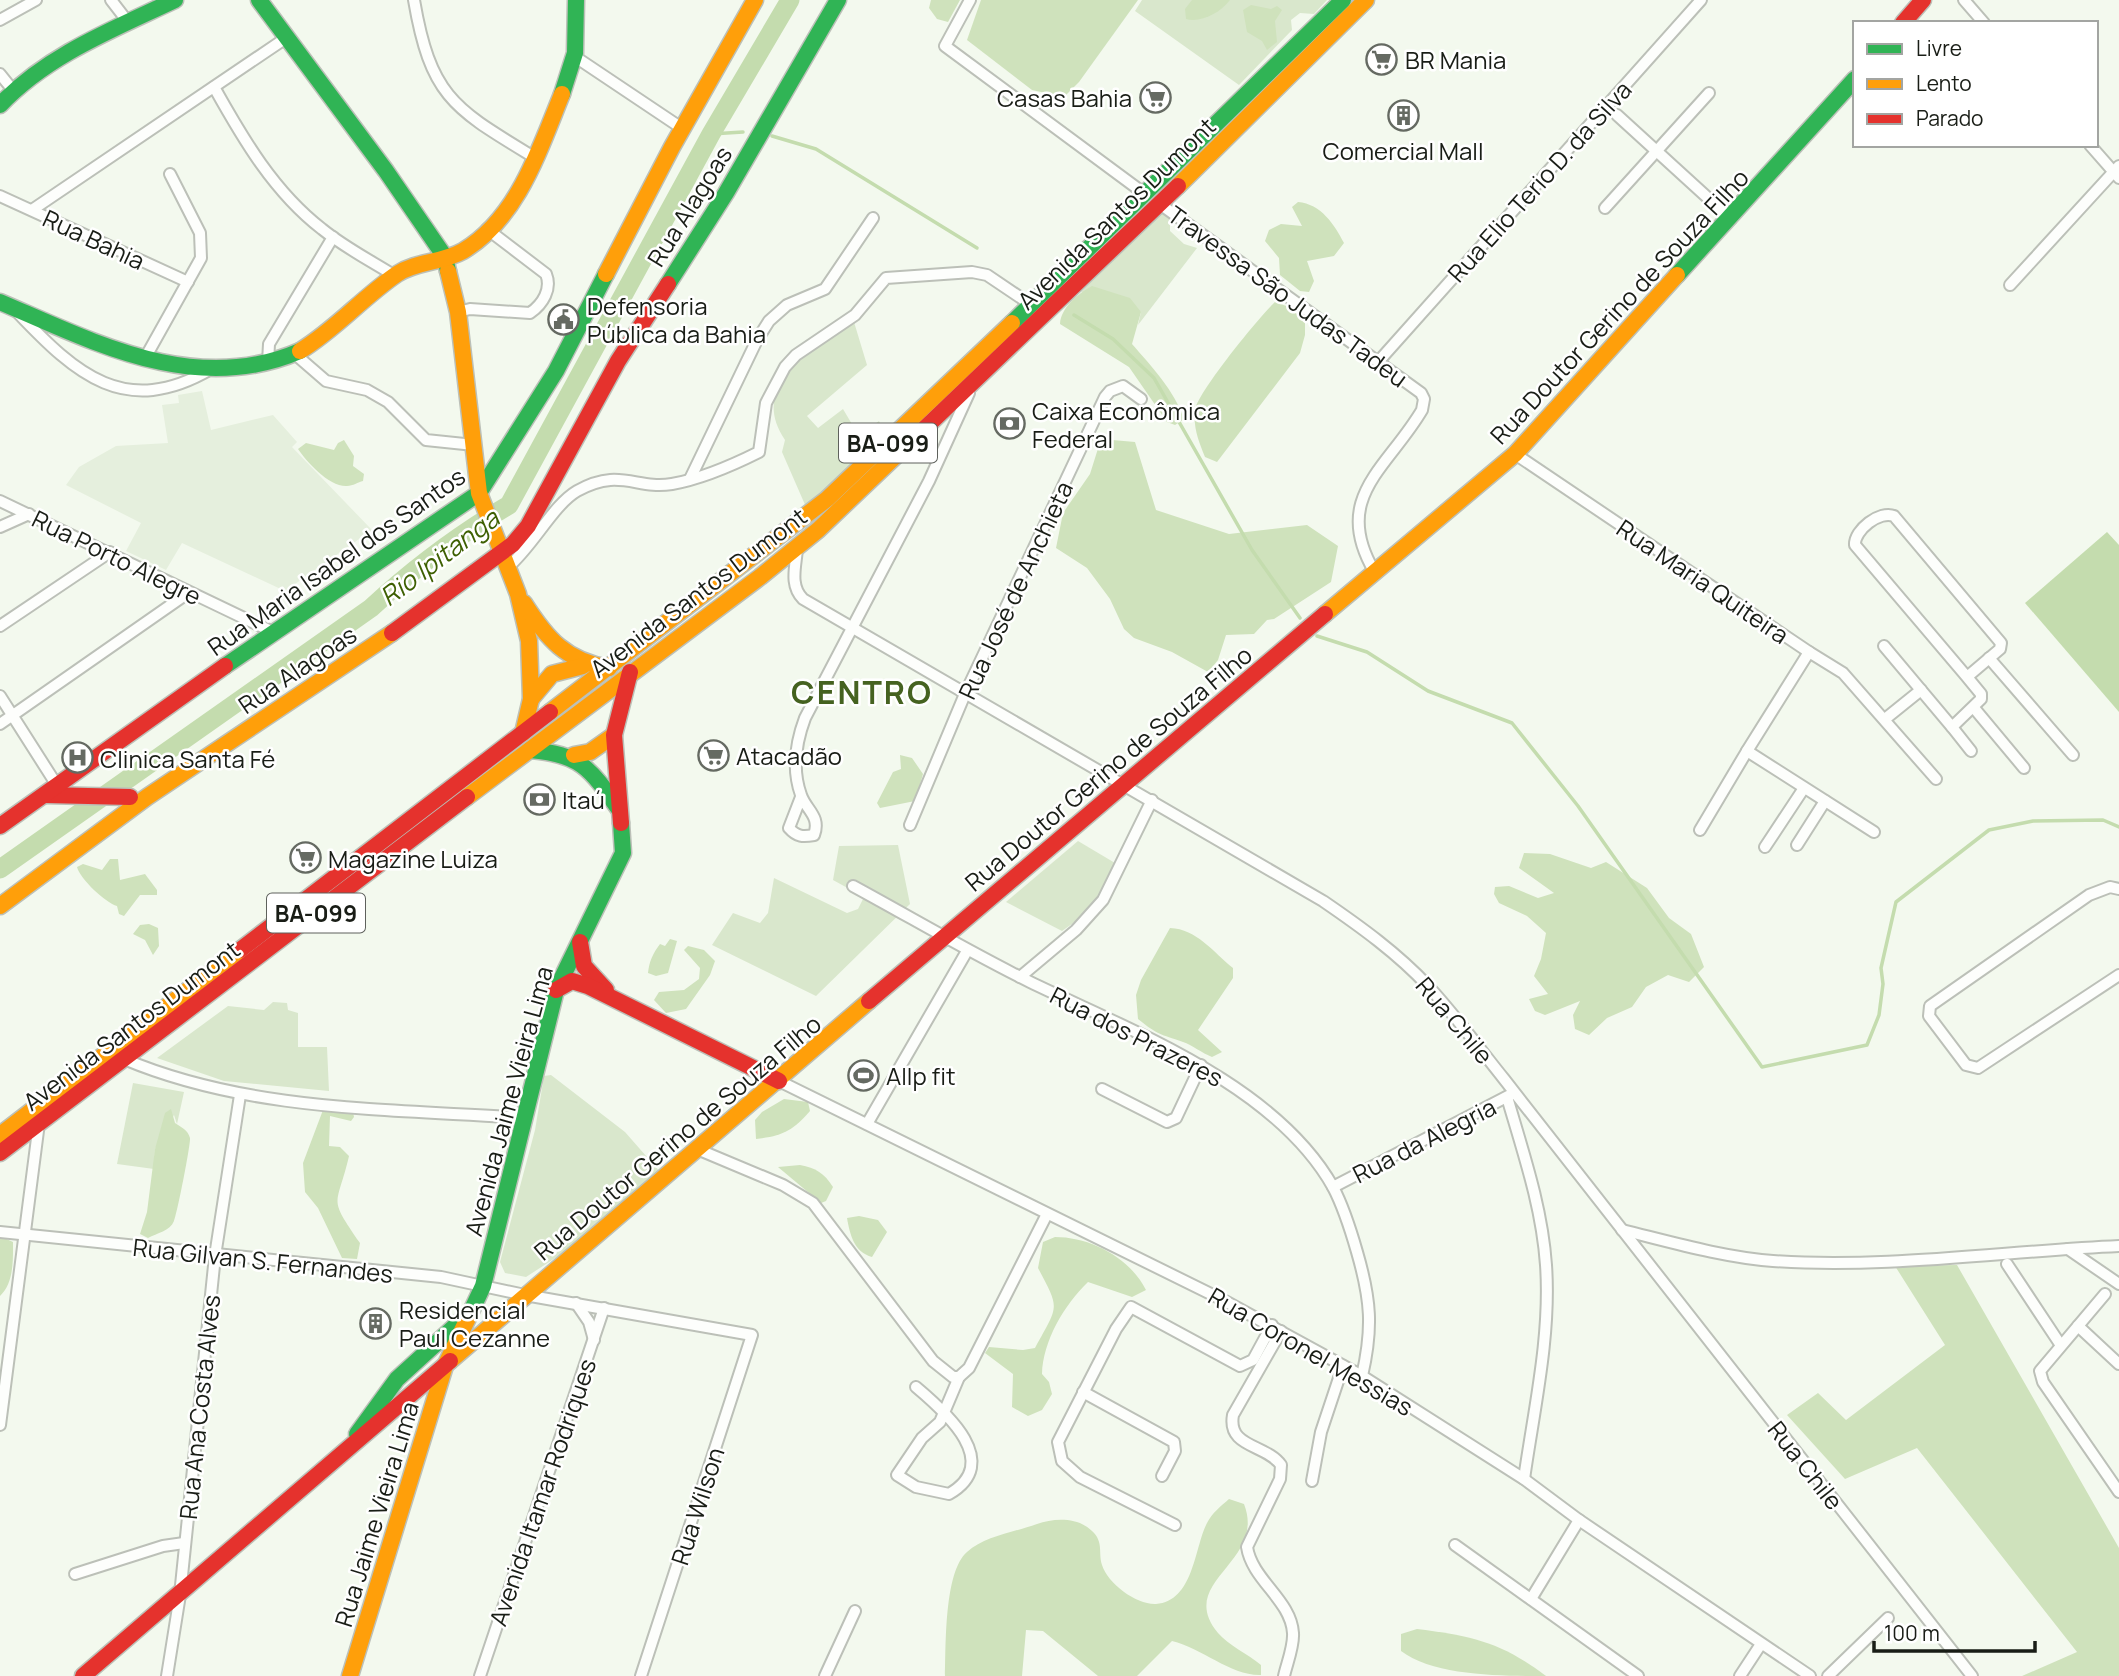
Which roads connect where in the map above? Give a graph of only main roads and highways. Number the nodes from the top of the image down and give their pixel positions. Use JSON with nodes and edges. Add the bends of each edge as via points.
{"nodes":[{"id":1,"x":175,"y":0,"type":"edge"},
{"id":2,"x":258,"y":0,"type":"edge"},
{"id":3,"x":576,"y":0,"type":"edge"},
{"id":4,"x":755,"y":0,"type":"edge"},
{"id":5,"x":838,"y":0,"type":"edge"},
{"id":6,"x":1343,"y":0,"type":"edge"},
{"id":7,"x":1366,"y":0,"type":"edge"},
{"id":8,"x":1923,"y":0,"type":"edge"},
{"id":9,"x":1905,"y":21,"type":"edge"},
{"id":10,"x":1853,"y":81,"type":"edge"},
{"id":11,"x":0,"y":105,"type":"edge"},
{"id":12,"x":445,"y":257,"type":"junction"},
{"id":13,"x":7,"y":305,"type":"edge"},
{"id":14,"x":480,"y":498,"type":"junction"},
{"id":15,"x":502,"y":553,"type":"junction"},
{"id":16,"x":518,"y":594,"type":"junction"},
{"id":17,"x":585,"y":665,"type":"junction"},
{"id":18,"x":609,"y":668,"type":"junction"},
{"id":19,"x":630,"y":672,"type":"junction"},
{"id":20,"x":531,"y":699,"type":"junction"},
{"id":21,"x":523,"y":733,"type":"junction"},
{"id":22,"x":614,"y":735,"type":"junction"},
{"id":23,"x":530,"y":750,"type":"junction"},
{"id":24,"x":574,"y":755,"type":"junction"},
{"id":25,"x":56,"y":792,"type":"junction"},
{"id":26,"x":147,"y":797,"type":"junction"},
{"id":27,"x":620,"y":810,"type":"junction"},
{"id":28,"x":0,"y":826,"type":"edge"},
{"id":29,"x":0,"y":906,"type":"edge"},
{"id":30,"x":580,"y":942,"type":"junction"},
{"id":31,"x":556,"y":990,"type":"junction"},
{"id":32,"x":617,"y":1000,"type":"junction"},
{"id":33,"x":779,"y":1081,"type":"junction"},
{"id":34,"x":0,"y":1135,"type":"edge"},
{"id":35,"x":0,"y":1153,"type":"edge"},
{"id":36,"x":470,"y":1313,"type":"junction"},
{"id":37,"x":445,"y":1366,"type":"junction"},
{"id":38,"x":348,"y":1448,"type":"junction"},
{"id":39,"x":83,"y":1676,"type":"edge"},
{"id":40,"x":350,"y":1676,"type":"edge"}],
"edges":[{"from":1,"to":11,"type":"main road","via":[[12,89]]},
{"from":2,"to":12,"type":"main road"},
{"from":3,"to":12,"type":"main road","via":[[574,56],[537,159],[522,188],[487,229],[462,252]]},
{"from":4,"to":14,"type":"main road","name":"Rua Maria Isabel dos Santos","via":[[556,371]]},
{"from":5,"to":15,"type":"main road","name":"Rua Alagoas","via":[[726,193],[618,361],[528,526]]},
{"from":6,"to":18,"type":"main road","name":"Avenida Santos Dumont","number":"BA-099","via":[[827,499]]},
{"from":7,"to":19,"type":"main road","name":"Avenida Santos Dumont","number":"BA-099","via":[[1160,204],[797,547]]},
{"from":8,"to":9,"type":"main road"},
{"from":10,"to":33,"type":"main road","name":"Rua Doutor Gerino de Souza Filho","via":[[1515,454],[1123,783]]},
{"from":12,"to":13,"type":"main road","via":[[422,261],[395,276],[296,355],[211,369],[144,360]]},
{"from":12,"to":14,"type":"main road","via":[[458,312]]},
{"from":14,"to":15,"type":"main road"},
{"from":14,"to":25,"type":"main road","name":"Rua Maria Isabel dos Santos","via":[[273,632]]},
{"from":15,"to":16,"type":"main road"},
{"from":15,"to":26,"type":"main road","name":"Rua Alagoas","via":[[428,609]]},
{"from":16,"to":17,"type":"main road","via":[[557,649]]},
{"from":16,"to":20,"type":"main road","via":[[529,641]]},
{"from":17,"to":18,"type":"main road"},
{"from":17,"to":20,"type":"main road","via":[[561,668],[547,676]]},
{"from":18,"to":21,"type":"main road","name":"Avenida Santos Dumont","number":"BA-099"},
{"from":19,"to":22,"type":"main road","name":"Avenida Jaime Vieira Lima"},
{"from":19,"to":23,"type":"main road","name":"Avenida Santos Dumont","number":"BA-099"},
{"from":20,"to":21,"type":"main road"},
{"from":21,"to":34,"type":"main road","name":"Avenida Santos Dumont","number":"BA-099"},
{"from":22,"to":24,"type":"main road","via":[[590,752]]},
{"from":22,"to":27,"type":"main road","name":"Avenida Jaime Vieira Lima"},
{"from":23,"to":24,"type":"main road"},
{"from":23,"to":35,"type":"main road","name":"Avenida Santos Dumont","number":"BA-099"},
{"from":24,"to":27,"type":"main road"},
{"from":25,"to":26,"type":"main road"},
{"from":25,"to":28,"type":"main road","name":"Rua Maria Isabel dos Santos"},
{"from":26,"to":29,"type":"main road","name":"Rua Alagoas"},
{"from":27,"to":30,"type":"main road","name":"Avenida Jaime Vieira Lima","via":[[623,853]]},
{"from":30,"to":31,"type":"main road","name":"Avenida Jaime Vieira Lima"},
{"from":30,"to":32,"type":"main road","via":[[584,966]]},
{"from":31,"to":32,"type":"main road","via":[[580,982]]},
{"from":31,"to":36,"type":"main road","name":"Avenida Jaime Vieira Lima","via":[[483,1286]]},
{"from":32,"to":33,"type":"main road"},
{"from":33,"to":37,"type":"main road","name":"Rua Doutor Gerino de Souza Filho"},
{"from":36,"to":37,"type":"main road","name":"Avenida Jaime Vieira Lima"},
{"from":36,"to":38,"type":"main road","name":"Rua Doutor Gerino de Souza Filho","via":[[397,1380]]},
{"from":37,"to":38,"type":"main road","name":"Rua Doutor Gerino de Souza Filho"},
{"from":37,"to":40,"type":"main road","name":"Rua Jaime Vieira Lima"},
{"from":38,"to":39,"type":"main road","name":"Rua Doutor Gerino de Souza Filho"}]}
